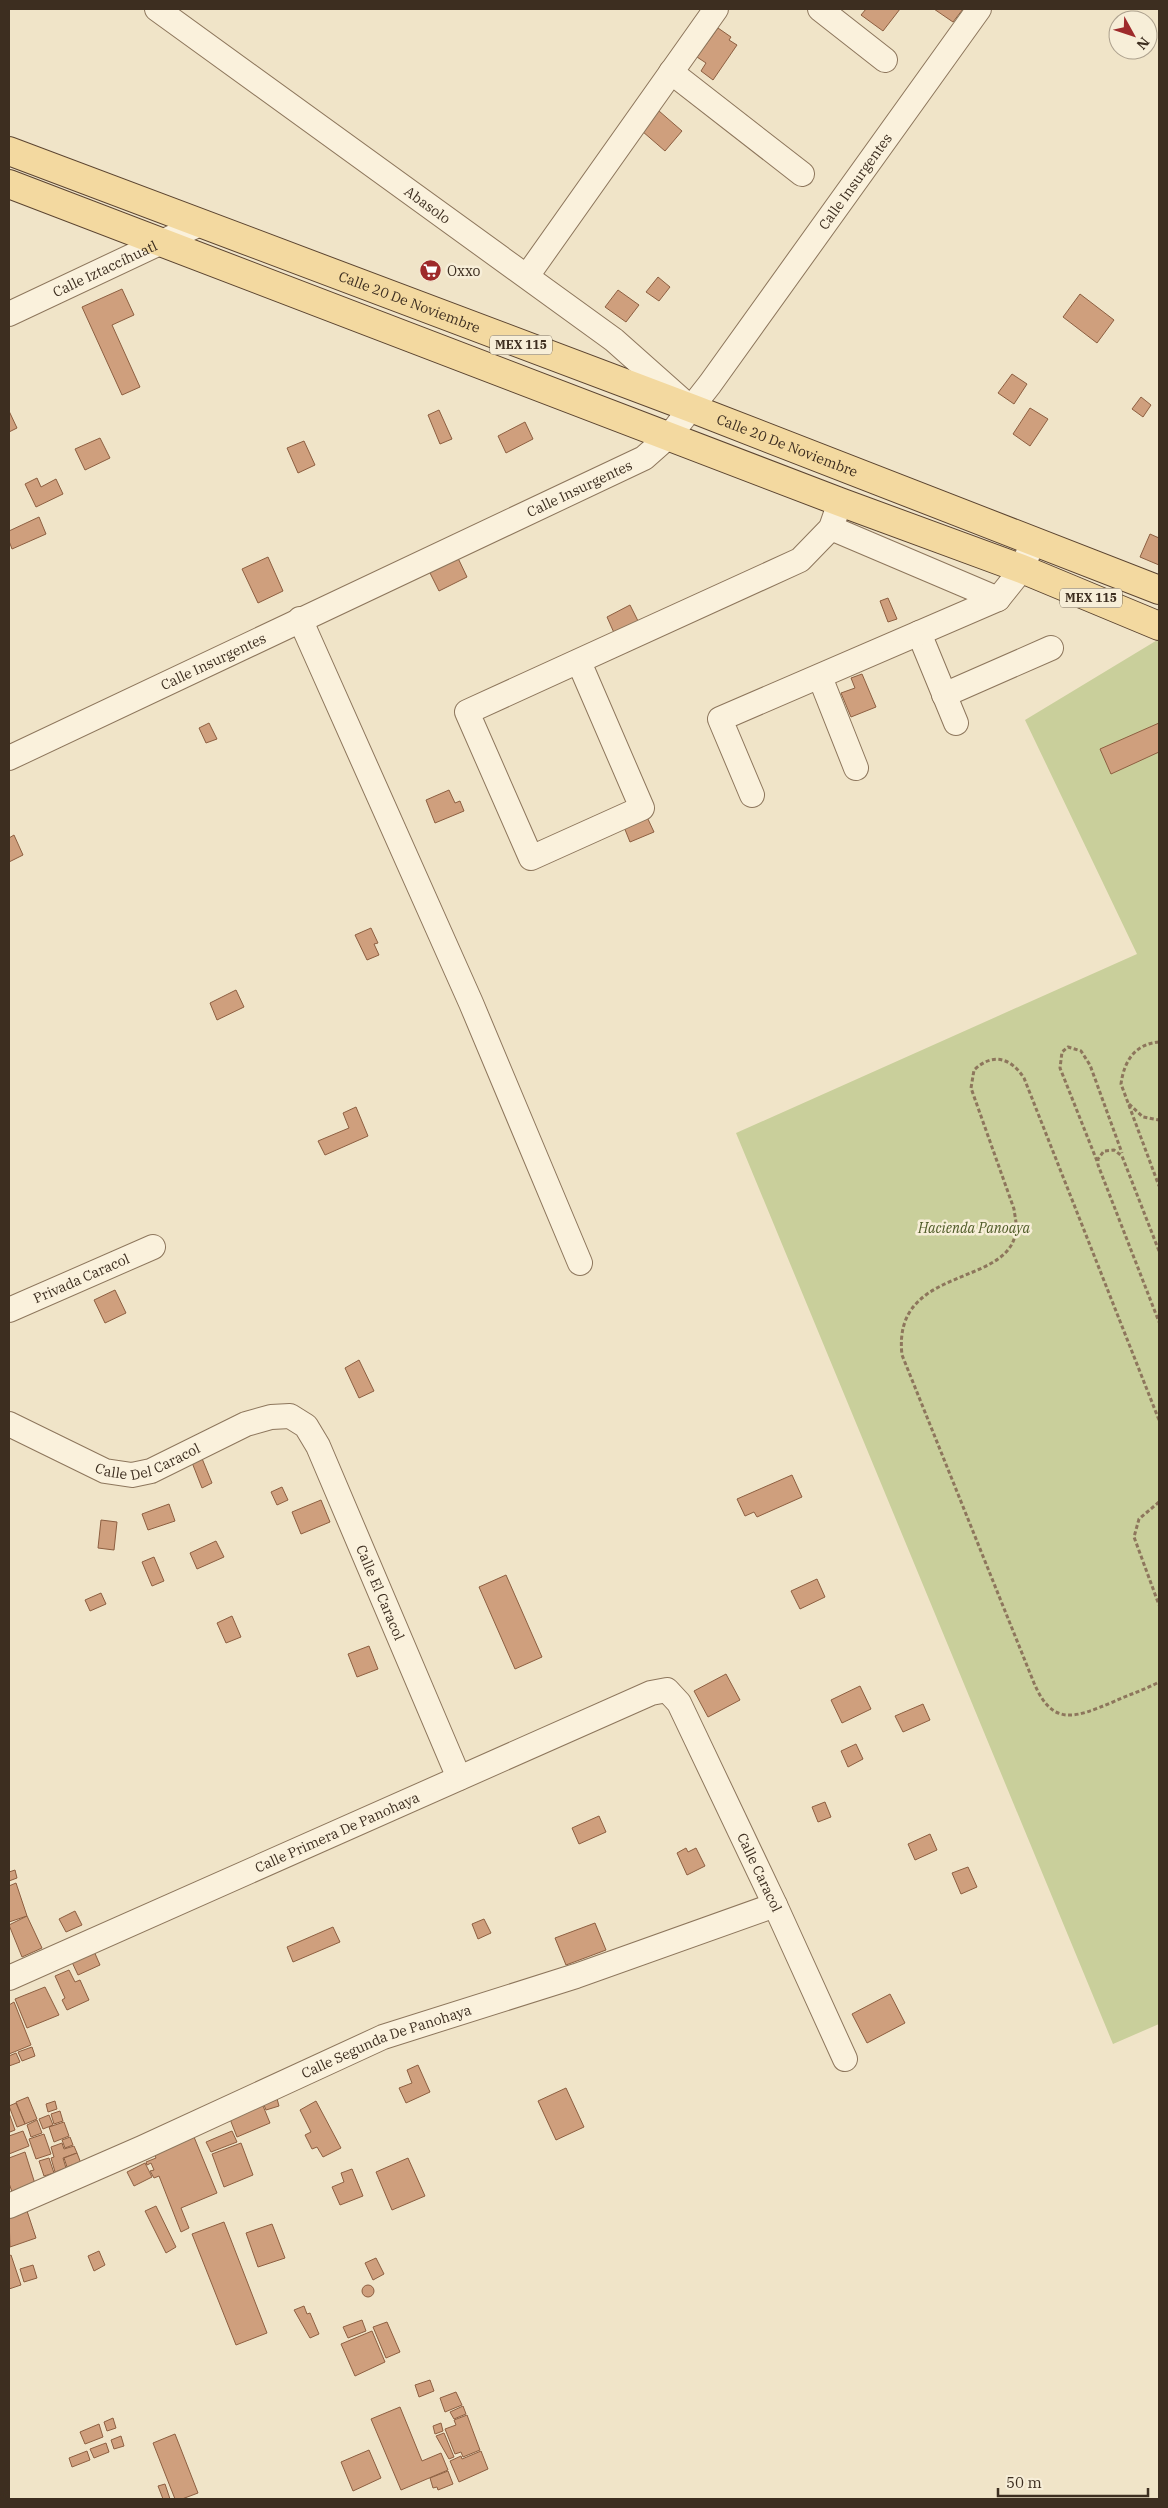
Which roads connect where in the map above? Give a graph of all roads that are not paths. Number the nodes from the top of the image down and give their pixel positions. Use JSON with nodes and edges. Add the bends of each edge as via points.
{"nodes":[{"id":1,"x":157,"y":9,"type":"edge"},
{"id":2,"x":716,"y":9,"type":"edge"},
{"id":3,"x":820,"y":9,"type":"edge"},
{"id":4,"x":979,"y":9,"type":"edge"},
{"id":5,"x":885,"y":60,"type":"dead end"},
{"id":6,"x":671,"y":72,"type":"junction"},
{"id":7,"x":9,"y":151,"type":"edge"},
{"id":8,"x":802,"y":174,"type":"dead end"},
{"id":9,"x":9,"y":184,"type":"edge"},
{"id":10,"x":200,"y":224,"type":"junction"},
{"id":11,"x":162,"y":243,"type":"junction"},
{"id":12,"x":527,"y":276,"type":"junction"},
{"id":13,"x":9,"y":314,"type":"edge"},
{"id":14,"x":691,"y":408,"type":"junction"},
{"id":15,"x":670,"y":436,"type":"junction"},
{"id":16,"x":835,"y":515,"type":"junction"},
{"id":17,"x":1033,"y":541,"type":"junction"},
{"id":18,"x":1022,"y":569,"type":"junction"},
{"id":19,"x":1159,"y":590,"type":"edge"},
{"id":20,"x":998,"y":599,"type":"junction"},
{"id":21,"x":300,"y":619,"type":"junction"},
{"id":22,"x":1159,"y":626,"type":"edge"},
{"id":23,"x":919,"y":633,"type":"junction"},
{"id":24,"x":1051,"y":648,"type":"dead end"},
{"id":25,"x":579,"y":662,"type":"junction"},
{"id":26,"x":820,"y":677,"type":"junction"},
{"id":27,"x":944,"y":695,"type":"junction"},
{"id":28,"x":956,"y":723,"type":"dead end"},
{"id":29,"x":9,"y":758,"type":"edge"},
{"id":30,"x":856,"y":768,"type":"dead end"},
{"id":31,"x":752,"y":795,"type":"dead end"},
{"id":32,"x":153,"y":1247,"type":"dead end"},
{"id":33,"x":580,"y":1263,"type":"dead end"},
{"id":34,"x":9,"y":1310,"type":"edge"},
{"id":35,"x":290,"y":1416,"type":"joint"},
{"id":36,"x":9,"y":1424,"type":"edge"},
{"id":37,"x":667,"y":1690,"type":"joint"},
{"id":38,"x":459,"y":1778,"type":"junction"},
{"id":39,"x":775,"y":1905,"type":"junction"},
{"id":40,"x":9,"y":1978,"type":"edge"},
{"id":41,"x":845,"y":2059,"type":"dead end"},
{"id":42,"x":9,"y":2206,"type":"edge"}],
"edges":[{"from":1,"to":12,"type":"street","name":"Abasolo"},
{"from":2,"to":6,"type":"street"},
{"from":3,"to":5,"type":"street"},
{"from":4,"to":14,"type":"street","name":"Calle Insurgentes"},
{"from":6,"to":8,"type":"street"},
{"from":6,"to":12,"type":"street"},
{"from":7,"to":10,"type":"main road","name":"Calle 20 De Noviembre","number":"MEX 115"},
{"from":9,"to":11,"type":"main road","number":"MEX 115"},
{"from":10,"to":11,"type":"street","name":"Calle Iztaccíhuatl"},
{"from":10,"to":14,"type":"main road","name":"Calle 20 De Noviembre","number":"MEX 115"},
{"from":11,"to":13,"type":"street","name":"Calle Iztaccíhuatl"},
{"from":11,"to":15,"type":"main road","number":"MEX 115"},
{"from":12,"to":14,"type":"street","name":"Abasolo","via":[[614,340]]},
{"from":14,"to":15,"type":"street","name":"Calle Insurgentes"},
{"from":14,"to":17,"type":"main road","name":"Calle 20 De Noviembre","number":"MEX 115"},
{"from":15,"to":16,"type":"main road","number":"MEX 115"},
{"from":15,"to":21,"type":"street","name":"Calle Insurgentes","via":[[644,458]]},
{"from":16,"to":18,"type":"main road","number":"MEX 115"},
{"from":16,"to":20,"type":"street"},
{"from":16,"to":25,"type":"street","via":[[800,560]]},
{"from":17,"to":18,"type":"street"},
{"from":17,"to":19,"type":"main road","number":"MEX 115"},
{"from":18,"to":20,"type":"street"},
{"from":18,"to":22,"type":"main road","number":"MEX 115"},
{"from":20,"to":23,"type":"street"},
{"from":21,"to":29,"type":"street","name":"Calle Insurgentes"},
{"from":21,"to":33,"type":"street","via":[[471,1003]]},
{"from":23,"to":26,"type":"street"},
{"from":23,"to":27,"type":"street"},
{"from":24,"to":27,"type":"street"},
{"from":25,"to":25,"type":"street","via":[[642,808],[531,858],[467,712]]},
{"from":26,"to":30,"type":"street"},
{"from":26,"to":31,"type":"street","via":[[720,719]]},
{"from":27,"to":28,"type":"street"},
{"from":32,"to":34,"type":"street","name":"Privada Caracol"},
{"from":35,"to":36,"type":"street","name":"Calle Del Caracol","via":[[246,1424],[151,1471],[132,1475],[105,1471]]},
{"from":35,"to":38,"type":"street","name":"Calle El Caracol","via":[[306,1426],[318,1446]]},
{"from":37,"to":38,"type":"street","name":"Calle Primera De Panohaya","via":[[651,1693]]},
{"from":37,"to":39,"type":"street","name":"Calle Caracol","via":[[679,1704]]},
{"from":38,"to":40,"type":"street","name":"Calle Primera De Panohaya"},
{"from":39,"to":41,"type":"street","name":"Calle Caracol"},
{"from":39,"to":42,"type":"street","name":"Calle Segunda De Panohaya","via":[[576,1976],[383,2037]]}]}
